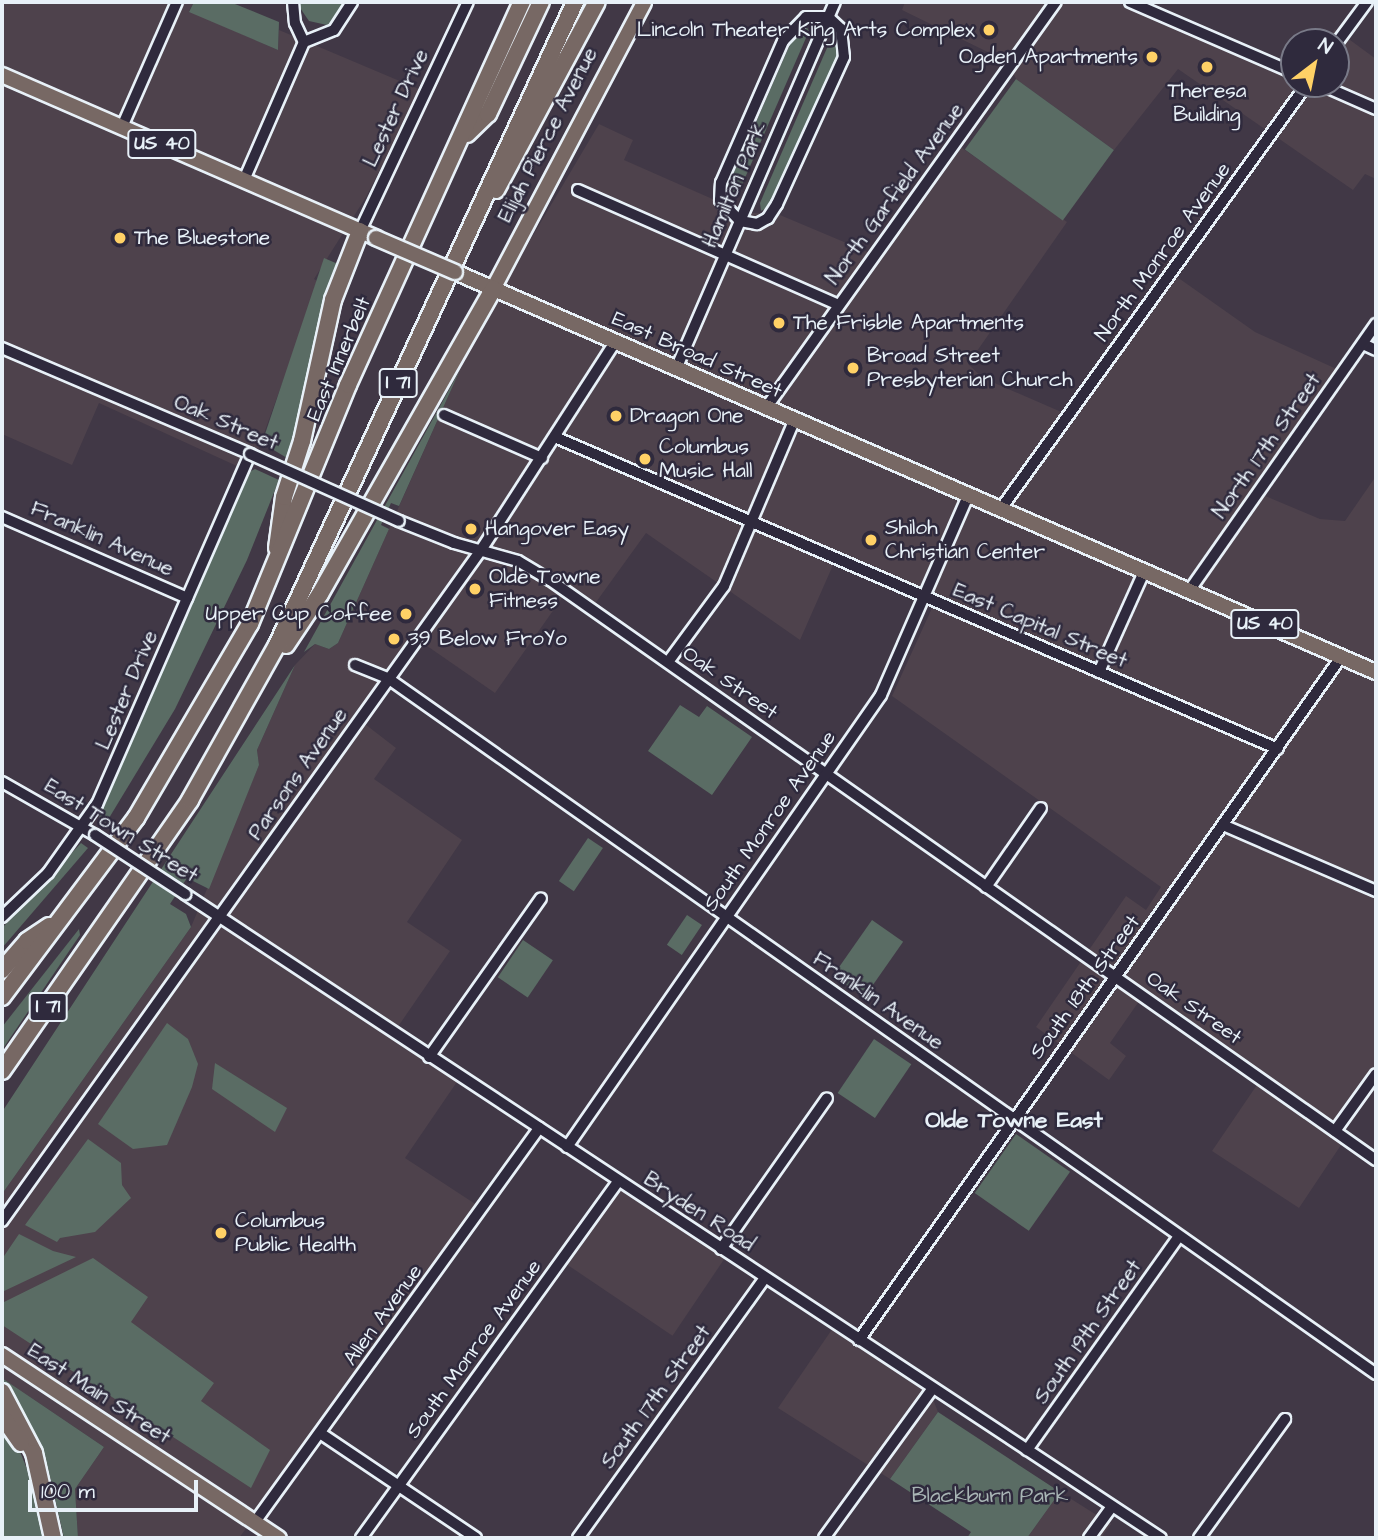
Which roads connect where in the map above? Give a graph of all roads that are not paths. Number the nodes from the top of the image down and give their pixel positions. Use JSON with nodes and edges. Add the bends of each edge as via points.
{"nodes":[{"id":1,"x":177,"y":2,"type":"edge"},
{"id":2,"x":293,"y":2,"type":"edge"},
{"id":3,"x":352,"y":2,"type":"edge"},
{"id":4,"x":468,"y":2,"type":"edge"},
{"id":5,"x":522,"y":2,"type":"edge"},
{"id":6,"x":541,"y":2,"type":"edge"},
{"id":7,"x":575,"y":2,"type":"edge"},
{"id":8,"x":597,"y":2,"type":"edge"},
{"id":9,"x":643,"y":2,"type":"edge"},
{"id":10,"x":835,"y":2,"type":"edge"},
{"id":11,"x":1056,"y":2,"type":"edge"},
{"id":12,"x":1130,"y":2,"type":"edge"},
{"id":13,"x":1367,"y":2,"type":"edge"},
{"id":14,"x":828,"y":17,"type":"junction"},
{"id":15,"x":1348,"y":28,"type":"edge"},
{"id":16,"x":304,"y":42,"type":"junction"},
{"id":17,"x":1280,"y":67,"type":"edge"},
{"id":18,"x":2,"y":75,"type":"edge"},
{"id":19,"x":1297,"y":98,"type":"edge"},
{"id":20,"x":1350,"y":98,"type":"edge"},
{"id":21,"x":1376,"y":109,"type":"edge"},
{"id":22,"x":122,"y":127,"type":"junction"},
{"id":23,"x":460,"y":141,"type":"junction"},
{"id":24,"x":244,"y":180,"type":"junction"},
{"id":25,"x":578,"y":190,"type":"dead end"},
{"id":26,"x":740,"y":220,"type":"junction"},
{"id":27,"x":471,"y":222,"type":"junction"},
{"id":28,"x":368,"y":234,"type":"junction"},
{"id":29,"x":726,"y":255,"type":"junction"},
{"id":30,"x":487,"y":286,"type":"junction"},
{"id":31,"x":839,"y":305,"type":"junction"},
{"id":32,"x":1376,"y":324,"type":"edge"},
{"id":33,"x":615,"y":342,"type":"junction"},
{"id":34,"x":1363,"y":344,"type":"junction"},
{"id":35,"x":2,"y":348,"type":"edge"},
{"id":36,"x":1376,"y":349,"type":"edge"},
{"id":37,"x":676,"y":369,"type":"junction"},
{"id":38,"x":766,"y":408,"type":"junction"},
{"id":39,"x":444,"y":415,"type":"dead end"},
{"id":40,"x":794,"y":421,"type":"junction"},
{"id":41,"x":555,"y":437,"type":"junction"},
{"id":42,"x":250,"y":454,"type":"junction"},
{"id":43,"x":542,"y":458,"type":"junction"},
{"id":44,"x":968,"y":496,"type":"junction"},
{"id":45,"x":1000,"y":510,"type":"junction"},
{"id":46,"x":2,"y":517,"type":"edge"},
{"id":47,"x":750,"y":521,"type":"junction"},
{"id":48,"x":481,"y":551,"type":"junction"},
{"id":49,"x":275,"y":564,"type":"junction"},
{"id":50,"x":1144,"y":572,"type":"junction"},
{"id":51,"x":1189,"y":591,"type":"junction"},
{"id":52,"x":925,"y":597,"type":"junction"},
{"id":53,"x":187,"y":598,"type":"junction"},
{"id":54,"x":1341,"y":657,"type":"junction"},
{"id":55,"x":668,"y":662,"type":"junction"},
{"id":56,"x":355,"y":665,"type":"dead end"},
{"id":57,"x":1099,"y":672,"type":"junction"},
{"id":58,"x":1376,"y":672,"type":"edge"},
{"id":59,"x":388,"y":679,"type":"junction"},
{"id":60,"x":242,"y":711,"type":"junction"},
{"id":61,"x":191,"y":730,"type":"joint"},
{"id":62,"x":1278,"y":749,"type":"junction"},
{"id":63,"x":826,"y":774,"type":"junction"},
{"id":64,"x":2,"y":782,"type":"edge"},
{"id":65,"x":1041,"y":808,"type":"dead end"},
{"id":66,"x":1223,"y":825,"type":"junction"},
{"id":67,"x":82,"y":827,"type":"junction"},
{"id":68,"x":986,"y":887,"type":"junction"},
{"id":69,"x":1376,"y":891,"type":"edge"},
{"id":70,"x":541,"y":898,"type":"dead end"},
{"id":71,"x":217,"y":915,"type":"junction"},
{"id":72,"x":63,"y":916,"type":"junction"},
{"id":73,"x":2,"y":917,"type":"edge"},
{"id":74,"x":727,"y":918,"type":"junction"},
{"id":75,"x":2,"y":970,"type":"edge"},
{"id":76,"x":1116,"y":977,"type":"junction"},
{"id":77,"x":2,"y":997,"type":"edge"},
{"id":78,"x":429,"y":1057,"type":"junction"},
{"id":79,"x":2,"y":1071,"type":"edge"},
{"id":80,"x":1376,"y":1074,"type":"edge"},
{"id":81,"x":827,"y":1098,"type":"dead end"},
{"id":82,"x":1014,"y":1121,"type":"junction"},
{"id":83,"x":539,"y":1128,"type":"junction"},
{"id":84,"x":1335,"y":1131,"type":"junction"},
{"id":85,"x":567,"y":1147,"type":"junction"},
{"id":86,"x":1376,"y":1160,"type":"edge"},
{"id":87,"x":618,"y":1182,"type":"junction"},
{"id":88,"x":2,"y":1222,"type":"edge"},
{"id":89,"x":1179,"y":1236,"type":"junction"},
{"id":90,"x":721,"y":1249,"type":"junction"},
{"id":91,"x":765,"y":1278,"type":"junction"},
{"id":92,"x":859,"y":1340,"type":"junction"},
{"id":93,"x":2,"y":1355,"type":"edge"},
{"id":94,"x":1376,"y":1374,"type":"edge"},
{"id":95,"x":933,"y":1388,"type":"junction"},
{"id":96,"x":2,"y":1392,"type":"edge"},
{"id":97,"x":2,"y":1416,"type":"edge"},
{"id":98,"x":1285,"y":1419,"type":"dead end"},
{"id":99,"x":320,"y":1433,"type":"junction"},
{"id":100,"x":1027,"y":1450,"type":"junction"},
{"id":101,"x":42,"y":1482,"type":"junction"},
{"id":102,"x":399,"y":1487,"type":"junction"},
{"id":103,"x":1112,"y":1506,"type":"junction"},
{"id":104,"x":255,"y":1522,"type":"junction"},
{"id":105,"x":53,"y":1538,"type":"edge"},
{"id":106,"x":278,"y":1538,"type":"edge"},
{"id":107,"x":361,"y":1538,"type":"edge"},
{"id":108,"x":476,"y":1538,"type":"edge"},
{"id":109,"x":578,"y":1538,"type":"edge"},
{"id":110,"x":824,"y":1538,"type":"edge"},
{"id":111,"x":1089,"y":1538,"type":"edge"},
{"id":112,"x":1161,"y":1538,"type":"edge"},
{"id":113,"x":1199,"y":1538,"type":"edge"}],
"edges":[{"from":1,"to":22,"type":"street"},
{"from":2,"to":16,"type":"street","via":[[295,23]]},
{"from":3,"to":16,"type":"street","via":[[334,30]]},
{"from":4,"to":28,"type":"street","name":"Lester Drive"},
{"from":5,"to":23,"type":"highway","name":"East Innerbelt","number":"I 71"},
{"from":6,"to":23,"type":"highway","via":[[488,114]]},
{"from":7,"to":27,"type":"highway","number":"I 71"},
{"from":8,"to":27,"type":"highway","via":[[524,142]]},
{"from":9,"to":30,"type":"main road","name":"Elijah Pierce Avenue"},
{"from":10,"to":14,"type":"street","name":"Hamilton Park"},
{"from":11,"to":31,"type":"street","name":"North Garfield Avenue"},
{"from":12,"to":17,"type":"street"},
{"from":13,"to":15,"type":"street"},
{"from":14,"to":26,"type":"street","name":"Hamilton Park"},
{"from":14,"to":26,"type":"street","via":[[846,42],[844,57],[778,204],[757,224]]},
{"from":14,"to":26,"type":"street","via":[[806,17],[783,41],[721,183],[720,200]]},
{"from":16,"to":24,"type":"street"},
{"from":18,"to":22,"type":"main road","name":"East Broad Street","number":"US 40"},
{"from":19,"to":45,"type":"street","name":"North Monroe Avenue"},
{"from":20,"to":21,"type":"street"},
{"from":22,"to":24,"type":"main road","name":"East Broad Street","number":"US 40"},
{"from":23,"to":49,"type":"highway","name":"East Innerbelt","number":"I 71","via":[[348,385]]},
{"from":24,"to":28,"type":"main road","name":"East Broad Street","number":"US 40"},
{"from":25,"to":29,"type":"street"},
{"from":26,"to":29,"type":"street","name":"Hamilton Park"},
{"from":27,"to":60,"type":"highway","number":"I 71"},
{"from":28,"to":30,"type":"main road","name":"East Broad Street","number":"US 40","bridge":true},
{"from":28,"to":49,"type":"highway","via":[[332,300],[302,441],[284,497]]},
{"from":29,"to":31,"type":"street"},
{"from":29,"to":37,"type":"street","name":"Hamilton Park"},
{"from":30,"to":33,"type":"main road","name":"East Broad Street","number":"US 40"},
{"from":30,"to":60,"type":"highway","via":[[320,594]]},
{"from":31,"to":38,"type":"street","name":"North Garfield Avenue"},
{"from":32,"to":34,"type":"street","name":"North 17th Street"},
{"from":33,"to":37,"type":"main road","name":"East Broad Street","number":"US 40"},
{"from":33,"to":41,"type":"street","name":"Parsons Avenue"},
{"from":34,"to":36,"type":"street"},
{"from":34,"to":51,"type":"street","name":"North 17th Street"},
{"from":35,"to":42,"type":"street","name":"Oak Street"},
{"from":37,"to":38,"type":"main road","name":"East Broad Street","number":"US 40"},
{"from":38,"to":40,"type":"main road","name":"East Broad Street","number":"US 40"},
{"from":39,"to":43,"type":"street"},
{"from":40,"to":44,"type":"main road","name":"East Broad Street","number":"US 40"},
{"from":40,"to":47,"type":"street"},
{"from":41,"to":43,"type":"street","name":"Parsons Avenue"},
{"from":41,"to":47,"type":"street","name":"East Capital Street"},
{"from":42,"to":48,"type":"street","name":"Oak Street","bridge":true,"via":[[399,521]]},
{"from":42,"to":53,"type":"street","name":"Lester Drive"},
{"from":43,"to":48,"type":"street","name":"Parsons Avenue"},
{"from":44,"to":45,"type":"main road","name":"East Broad Street","number":"US 40"},
{"from":44,"to":52,"type":"street","name":"South Monroe Avenue"},
{"from":45,"to":50,"type":"main road","name":"East Broad Street","number":"US 40"},
{"from":46,"to":53,"type":"street","name":"Franklin Avenue"},
{"from":47,"to":52,"type":"street","name":"East Capital Street"},
{"from":47,"to":55,"type":"street","via":[[724,586]]},
{"from":48,"to":55,"type":"street","name":"Oak Street","via":[[518,561]]},
{"from":48,"to":59,"type":"street","name":"Parsons Avenue"},
{"from":49,"to":61,"type":"highway","name":"East Innerbelt","number":"I 71","via":[[250,624]]},
{"from":50,"to":51,"type":"main road","name":"East Broad Street","number":"US 40"},
{"from":50,"to":57,"type":"street"},
{"from":51,"to":54,"type":"main road","name":"East Broad Street","number":"US 40"},
{"from":52,"to":57,"type":"street","name":"East Capital Street"},
{"from":52,"to":63,"type":"street","name":"South Monroe Avenue","via":[[881,695]]},
{"from":53,"to":67,"type":"street","name":"Lester Drive","via":[[113,772]]},
{"from":54,"to":58,"type":"main road","name":"East Broad Street","number":"US 40"},
{"from":54,"to":62,"type":"street","name":"South 18th Street"},
{"from":55,"to":63,"type":"street","name":"Oak Street"},
{"from":56,"to":59,"type":"street","name":"Franklin Avenue"},
{"from":57,"to":62,"type":"street","name":"East Capital Street"},
{"from":59,"to":71,"type":"street","name":"Parsons Avenue"},
{"from":59,"to":74,"type":"street","name":"Franklin Avenue"},
{"from":60,"to":79,"type":"highway","number":"I 71","via":[[114,915]]},
{"from":61,"to":72,"type":"highway","name":"I 71","number":"I 71","via":[[128,829]]},
{"from":62,"to":66,"type":"street","name":"South 18th Street"},
{"from":63,"to":68,"type":"street","name":"Oak Street"},
{"from":63,"to":74,"type":"street","name":"South Monroe Avenue"},
{"from":64,"to":67,"type":"street","name":"East Town Street"},
{"from":65,"to":68,"type":"street"},
{"from":66,"to":69,"type":"street"},
{"from":66,"to":76,"type":"street","name":"South 18th Street"},
{"from":67,"to":71,"type":"street","name":"East Town Street","bridge":true},
{"from":67,"to":73,"type":"street","name":"Lester Drive","via":[[48,873]]},
{"from":68,"to":76,"type":"street","name":"Oak Street"},
{"from":70,"to":78,"type":"street"},
{"from":71,"to":78,"type":"street","name":"Bryden Road"},
{"from":71,"to":88,"type":"street","name":"Parsons Avenue"},
{"from":72,"to":75,"type":"highway","via":[[27,941]]},
{"from":72,"to":77,"type":"highway","name":"I 71","number":"I 71"},
{"from":74,"to":82,"type":"street","name":"Franklin Avenue"},
{"from":74,"to":85,"type":"street","name":"South Monroe Avenue"},
{"from":76,"to":82,"type":"street","name":"South 18th Street"},
{"from":76,"to":84,"type":"street","name":"Oak Street"},
{"from":78,"to":83,"type":"street","name":"Bryden Road"},
{"from":80,"to":84,"type":"street"},
{"from":81,"to":90,"type":"street"},
{"from":82,"to":89,"type":"street","name":"Franklin Avenue"},
{"from":82,"to":92,"type":"street","name":"South 18th Street"},
{"from":83,"to":85,"type":"street","name":"Bryden Road"},
{"from":83,"to":99,"type":"street","name":"Allen Avenue"},
{"from":84,"to":86,"type":"street","name":"Oak Street"},
{"from":85,"to":87,"type":"street","name":"Bryden Road"},
{"from":87,"to":90,"type":"street","name":"Bryden Road"},
{"from":87,"to":102,"type":"street","name":"South Monroe Avenue"},
{"from":89,"to":94,"type":"street","name":"Franklin Avenue"},
{"from":89,"to":100,"type":"street","name":"South 19th Street"},
{"from":90,"to":91,"type":"street","name":"Bryden Road"},
{"from":91,"to":92,"type":"street","name":"Bryden Road"},
{"from":91,"to":109,"type":"street","name":"South 17th Street"},
{"from":92,"to":95,"type":"street","name":"Bryden Road"},
{"from":93,"to":104,"type":"main road","name":"East Main Street"},
{"from":95,"to":100,"type":"street","name":"Bryden Road"},
{"from":95,"to":110,"type":"street"},
{"from":96,"to":101,"type":"highway","via":[[24,1430]]},
{"from":97,"to":101,"type":"highway"},
{"from":98,"to":113,"type":"street"},
{"from":99,"to":102,"type":"street"},
{"from":99,"to":104,"type":"street","name":"Allen Avenue"},
{"from":100,"to":103,"type":"street","name":"Bryden Road"},
{"from":101,"to":105,"type":"highway"},
{"from":102,"to":107,"type":"street","name":"South Monroe Avenue"},
{"from":102,"to":108,"type":"street"},
{"from":103,"to":111,"type":"street"},
{"from":103,"to":112,"type":"street","name":"Bryden Road"},
{"from":104,"to":106,"type":"main road","name":"East Main Street"}]}
